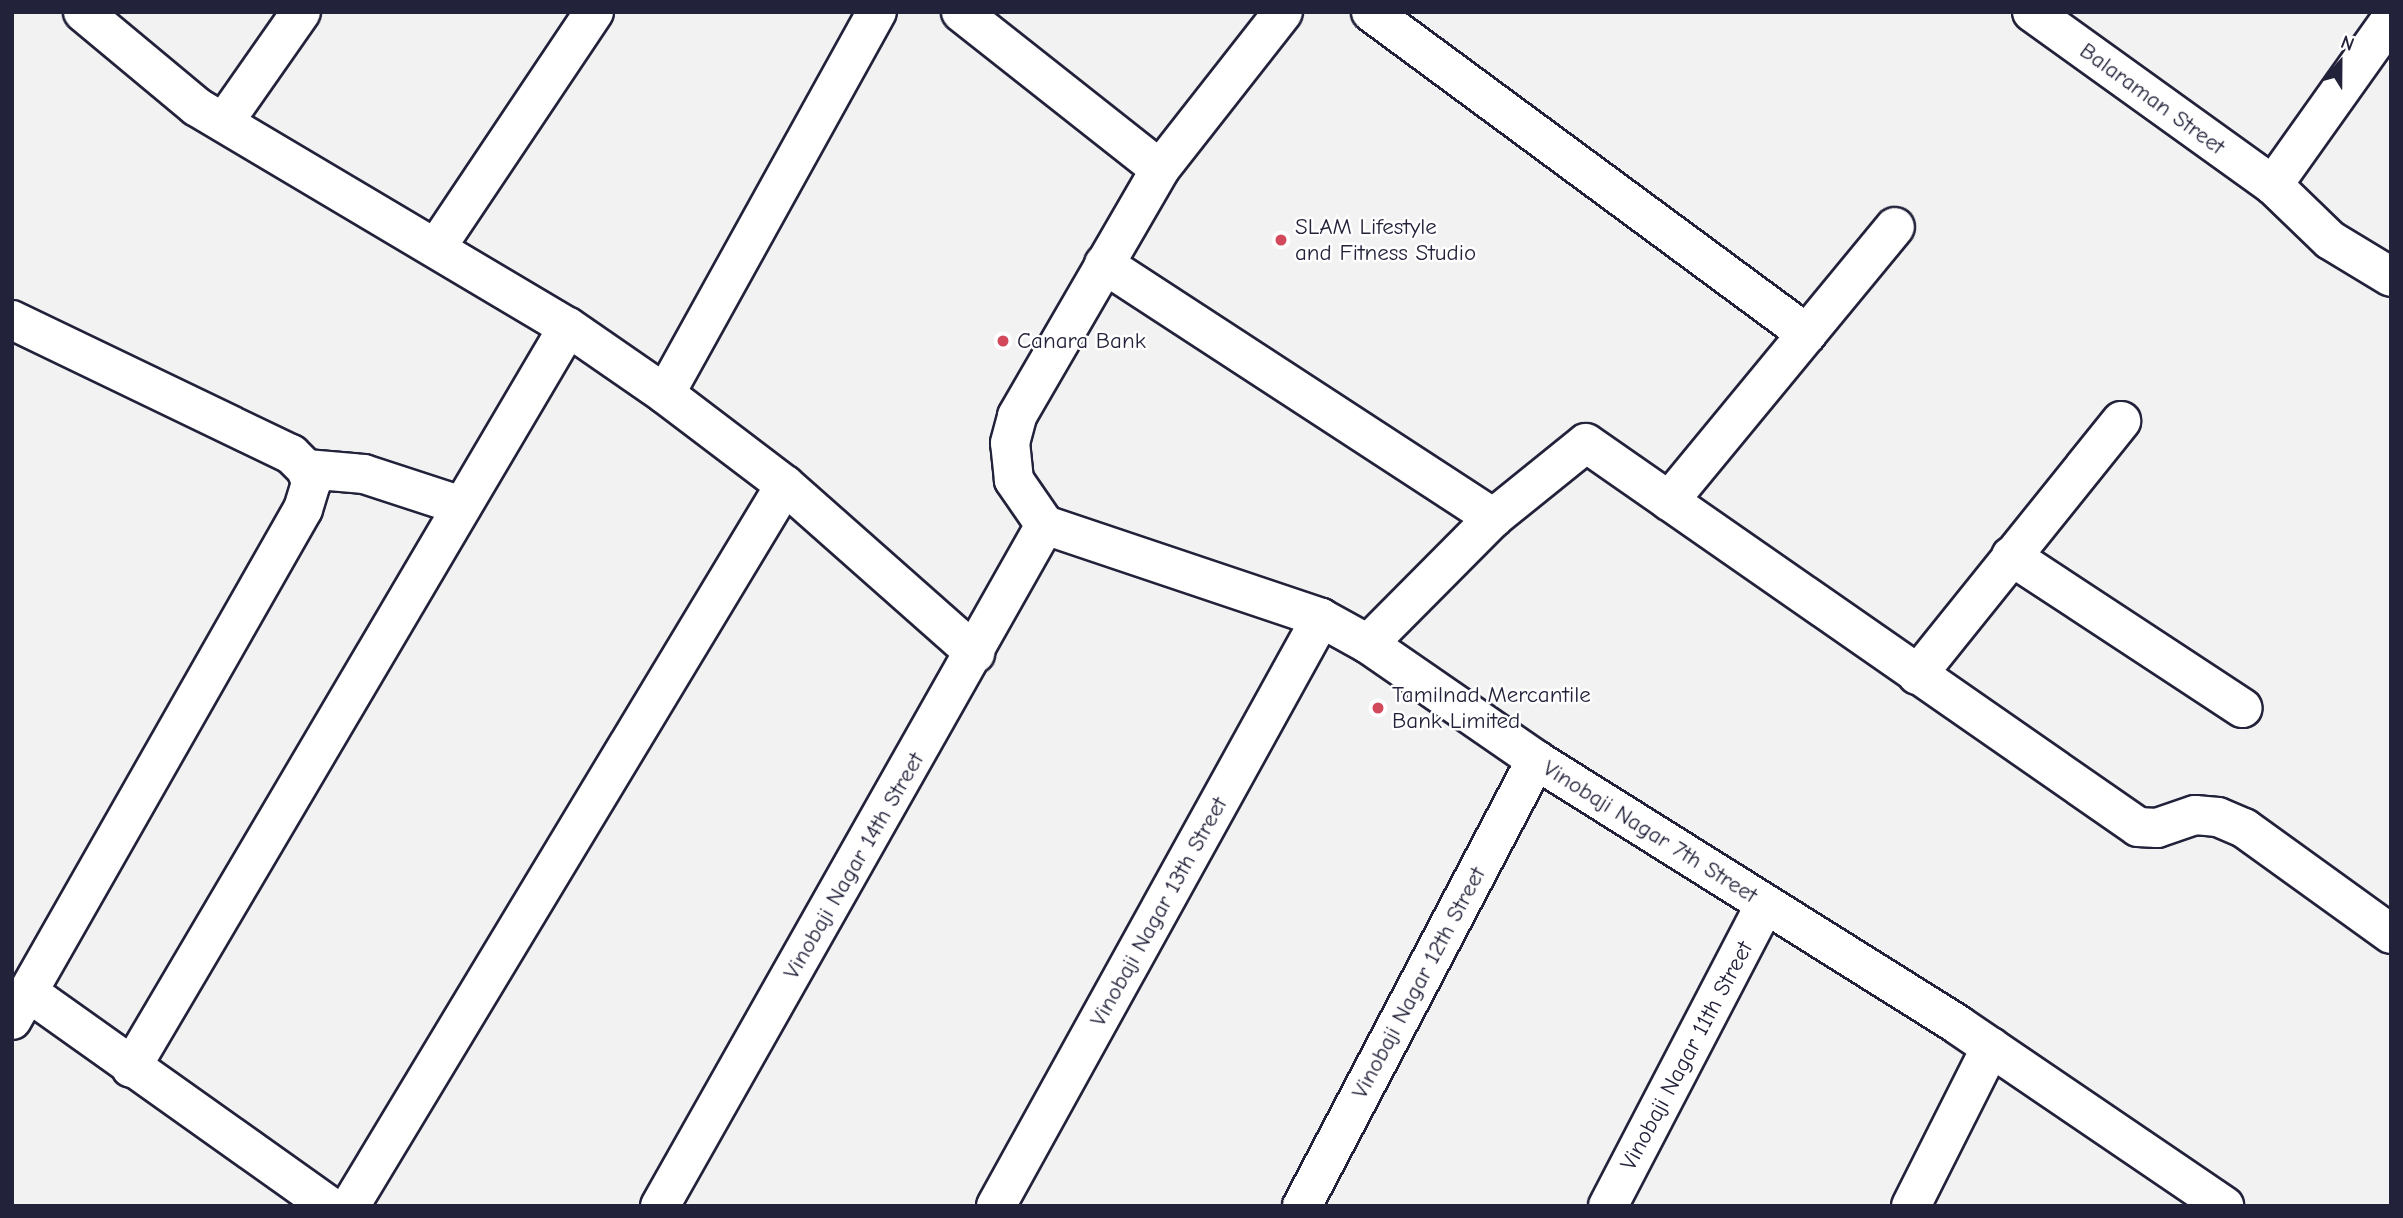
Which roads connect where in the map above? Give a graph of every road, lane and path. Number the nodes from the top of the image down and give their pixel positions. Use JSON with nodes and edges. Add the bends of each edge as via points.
{"nodes":[{"id":1,"x":83,"y":12,"type":"edge"},
{"id":2,"x":301,"y":12,"type":"edge"},
{"id":3,"x":594,"y":12,"type":"edge"},
{"id":4,"x":877,"y":12,"type":"edge"},
{"id":5,"x":961,"y":12,"type":"edge"},
{"id":6,"x":1283,"y":12,"type":"edge"},
{"id":7,"x":1371,"y":12,"type":"edge"},
{"id":8,"x":2032,"y":12,"type":"edge"},
{"id":9,"x":2391,"y":19,"type":"edge"},
{"id":10,"x":224,"y":122,"type":"junction"},
{"id":11,"x":1160,"y":169,"type":"junction"},
{"id":12,"x":2273,"y":185,"type":"junction"},
{"id":13,"x":1895,"y":227,"type":"dead end"},
{"id":14,"x":436,"y":248,"type":"junction"},
{"id":15,"x":1104,"y":264,"type":"junction"},
{"id":16,"x":2385,"y":275,"type":"edge"},
{"id":17,"x":12,"y":320,"type":"edge"},
{"id":18,"x":568,"y":327,"type":"junction"},
{"id":19,"x":1807,"y":334,"type":"junction"},
{"id":20,"x":665,"y":394,"type":"junction"},
{"id":21,"x":2121,"y":421,"type":"dead end"},
{"id":22,"x":306,"y":469,"type":"junction"},
{"id":23,"x":785,"y":485,"type":"junction"},
{"id":24,"x":1669,"y":501,"type":"junction"},
{"id":25,"x":462,"y":506,"type":"junction"},
{"id":26,"x":1493,"y":518,"type":"junction"},
{"id":27,"x":1045,"y":525,"type":"junction"},
{"id":28,"x":2011,"y":556,"type":"junction"},
{"id":29,"x":1321,"y":618,"type":"junction"},
{"id":30,"x":1368,"y":644,"type":"junction"},
{"id":31,"x":975,"y":653,"type":"junction"},
{"id":32,"x":1917,"y":675,"type":"junction"},
{"id":33,"x":2242,"y":708,"type":"dead end"},
{"id":34,"x":1536,"y":760,"type":"junction"},
{"id":35,"x":1765,"y":905,"type":"junction"},
{"id":36,"x":2391,"y":934,"type":"edge"},
{"id":37,"x":20,"y":1006,"type":"edge"},
{"id":38,"x":1991,"y":1047,"type":"junction"},
{"id":39,"x":131,"y":1068,"type":"junction"},
{"id":40,"x":311,"y":1201,"type":"edge"},
{"id":41,"x":350,"y":1206,"type":"edge"},
{"id":42,"x":660,"y":1206,"type":"edge"},
{"id":43,"x":996,"y":1206,"type":"edge"},
{"id":44,"x":1302,"y":1206,"type":"edge"},
{"id":45,"x":1608,"y":1206,"type":"edge"},
{"id":46,"x":1911,"y":1206,"type":"edge"},
{"id":47,"x":2224,"y":1206,"type":"edge"}],
"edges":[{"from":1,"to":10,"type":"street","via":[[197,107]]},
{"from":2,"to":10,"type":"street"},
{"from":3,"to":14,"type":"street"},
{"from":4,"to":20,"type":"street"},
{"from":5,"to":11,"type":"street"},
{"from":6,"to":11,"type":"street"},
{"from":7,"to":19,"type":"street"},
{"from":8,"to":12,"type":"street","name":"Balaraman Street"},
{"from":9,"to":12,"type":"street"},
{"from":10,"to":14,"type":"street"},
{"from":11,"to":15,"type":"street"},
{"from":12,"to":16,"type":"street","name":"Balaraman Street","via":[[2330,240]]},
{"from":13,"to":19,"type":"street"},
{"from":14,"to":18,"type":"street"},
{"from":15,"to":26,"type":"street"},
{"from":15,"to":27,"type":"street","via":[[1017,416],[1010,443],[1014,480]]},
{"from":17,"to":22,"type":"street","via":[[291,454]]},
{"from":18,"to":20,"type":"street"},
{"from":18,"to":25,"type":"street"},
{"from":19,"to":24,"type":"street"},
{"from":20,"to":23,"type":"street"},
{"from":21,"to":28,"type":"street"},
{"from":22,"to":25,"type":"street","via":[[363,474]]},
{"from":22,"to":37,"type":"street","via":[[311,483],[303,509]]},
{"from":23,"to":31,"type":"street"},
{"from":23,"to":41,"type":"street"},
{"from":24,"to":26,"type":"street","via":[[1586,443]]},
{"from":24,"to":32,"type":"street"},
{"from":25,"to":39,"type":"street"},
{"from":26,"to":30,"type":"street"},
{"from":27,"to":29,"type":"street","name":"Vinobaji Nagar 7th Street"},
{"from":27,"to":31,"type":"street","name":"Vinobaji Nagar 14th Street"},
{"from":28,"to":32,"type":"street"},
{"from":28,"to":33,"type":"street"},
{"from":29,"to":30,"type":"street","name":"Vinobaji Nagar 7th Street"},
{"from":29,"to":43,"type":"street","name":"Vinobaji Nagar 13th Street"},
{"from":30,"to":34,"type":"street","name":"Vinobaji Nagar 7th Street"},
{"from":31,"to":42,"type":"street","name":"Vinobaji Nagar 14th Street"},
{"from":32,"to":36,"type":"street","via":[[2138,827],[2157,828],[2195,815],[2235,824]]},
{"from":34,"to":35,"type":"street","name":"Vinobaji Nagar 7th Street"},
{"from":34,"to":44,"type":"street","name":"Vinobaji Nagar 12th Street"},
{"from":35,"to":38,"type":"street","name":"Vinobaji Nagar 7th Street"},
{"from":35,"to":45,"type":"street","name":"Vinobaji Nagar 11th Street"},
{"from":37,"to":39,"type":"street"},
{"from":38,"to":46,"type":"street"},
{"from":38,"to":47,"type":"street","name":"Vinobaji Nagar 7th Street"},
{"from":39,"to":40,"type":"street"}]}
